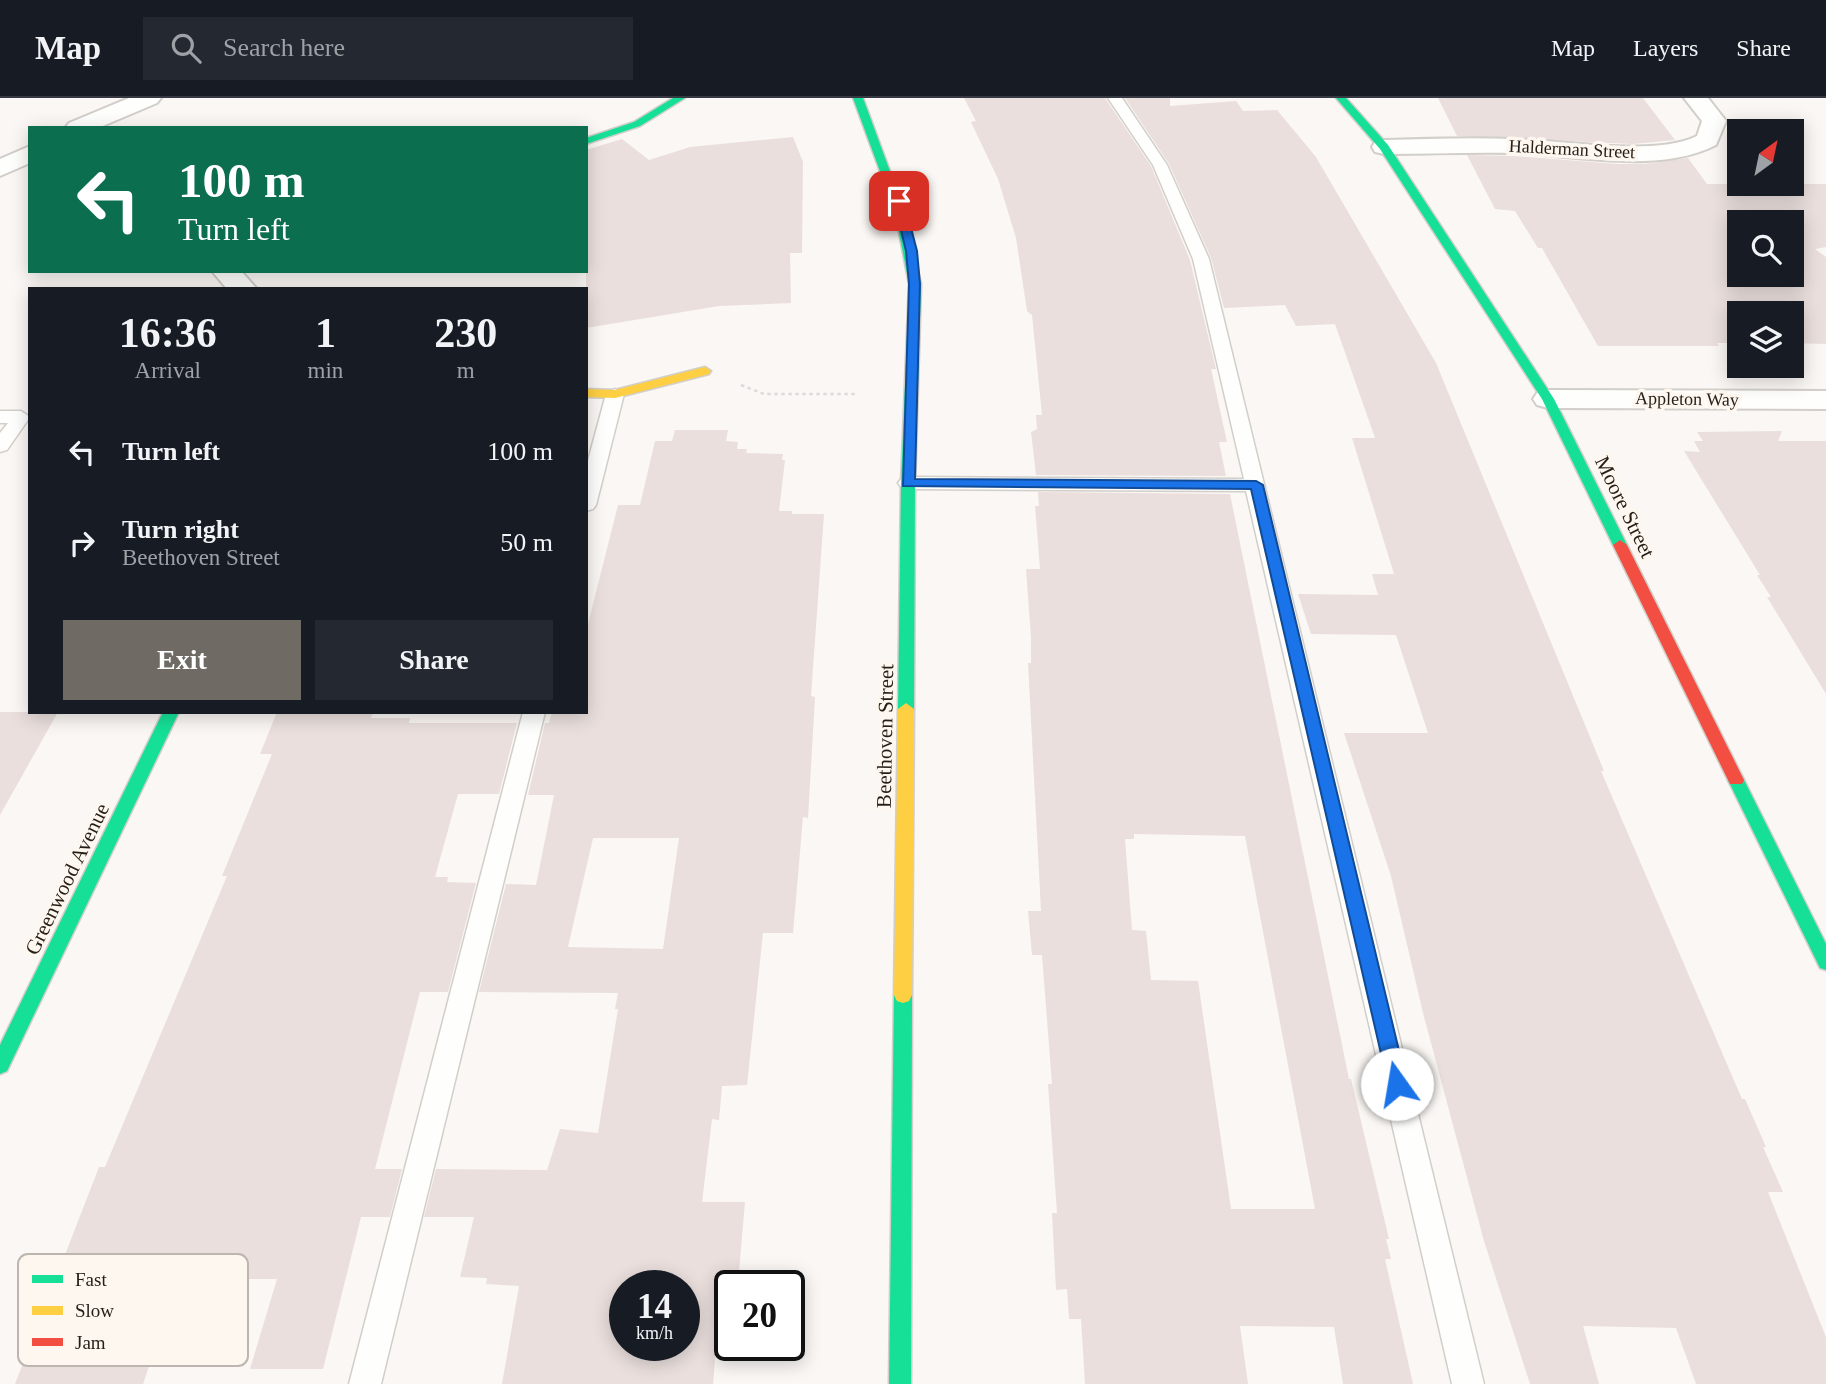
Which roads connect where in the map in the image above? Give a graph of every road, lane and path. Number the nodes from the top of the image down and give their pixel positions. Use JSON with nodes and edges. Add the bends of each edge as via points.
{"nodes":[{"id":1,"x":149,"y":98,"type":"edge"},
{"id":2,"x":680,"y":98,"type":"edge"},
{"id":3,"x":858,"y":98,"type":"edge"},
{"id":4,"x":1115,"y":98,"type":"edge"},
{"id":5,"x":1341,"y":98,"type":"edge"},
{"id":6,"x":1696,"y":98,"type":"edge"},
{"id":7,"x":82,"y":126,"type":"edge"},
{"id":8,"x":588,"y":140,"type":"edge"},
{"id":9,"x":1384,"y":147,"type":"junction"},
{"id":10,"x":28,"y":154,"type":"edge"},
{"id":11,"x":9,"y":168,"type":"edge"},
{"id":12,"x":227,"y":273,"type":"edge"},
{"id":13,"x":241,"y":287,"type":"edge"},
{"id":14,"x":705,"y":371,"type":"dead end"},
{"id":15,"x":588,"y":393,"type":"edge"},
{"id":16,"x":615,"y":394,"type":"junction"},
{"id":17,"x":857,"y":394,"type":"dead end"},
{"id":18,"x":776,"y":395,"type":"dead end"},
{"id":19,"x":1548,"y":399,"type":"junction"},
{"id":20,"x":1826,"y":400,"type":"edge"},
{"id":21,"x":0,"y":417,"type":"edge"},
{"id":22,"x":0,"y":446,"type":"edge"},
{"id":23,"x":908,"y":483,"type":"junction"},
{"id":24,"x":1256,"y":485,"type":"junction"},
{"id":25,"x":588,"y":497,"type":"edge"},
{"id":26,"x":170,"y":714,"type":"edge"},
{"id":27,"x":533,"y":714,"type":"edge"},
{"id":28,"x":1826,"y":962,"type":"edge"},
{"id":29,"x":0,"y":1065,"type":"edge"},
{"id":30,"x":365,"y":1384,"type":"edge"},
{"id":31,"x":900,"y":1384,"type":"edge"},
{"id":32,"x":1468,"y":1384,"type":"edge"}],
"edges":[{"from":1,"to":7,"type":"street"},
{"from":2,"to":8,"type":"street","via":[[638,124]]},
{"from":3,"to":23,"type":"street","name":"Beethoven Street","via":[[899,201],[912,251],[915,284]]},
{"from":4,"to":24,"type":"lane","via":[[1160,165],[1201,259]]},
{"from":5,"to":9,"type":"street","name":"Moore Street"},
{"from":6,"to":9,"type":"street","name":"Halderman Street","via":[[1714,121],[1708,139],[1688,150],[1657,154],[1511,146]]},
{"from":9,"to":19,"type":"street","name":"Moore Street"},
{"from":10,"to":11,"type":"street"},
{"from":12,"to":13,"type":"street"},
{"from":14,"to":16,"type":"street"},
{"from":15,"to":16,"type":"street"},
{"from":16,"to":25,"type":"lane"},
{"from":17,"to":18,"type":"path"},
{"from":19,"to":20,"type":"street","name":"Appleton Way"},
{"from":19,"to":28,"type":"street","name":"Moore Street"},
{"from":21,"to":22,"type":"lane","via":[[21,417]]},
{"from":23,"to":24,"type":"lane"},
{"from":23,"to":31,"type":"street","name":"Beethoven Street"},
{"from":24,"to":32,"type":"lane"},
{"from":26,"to":29,"type":"street","name":"Greenwood Avenue"},
{"from":27,"to":30,"type":"lane"}]}
